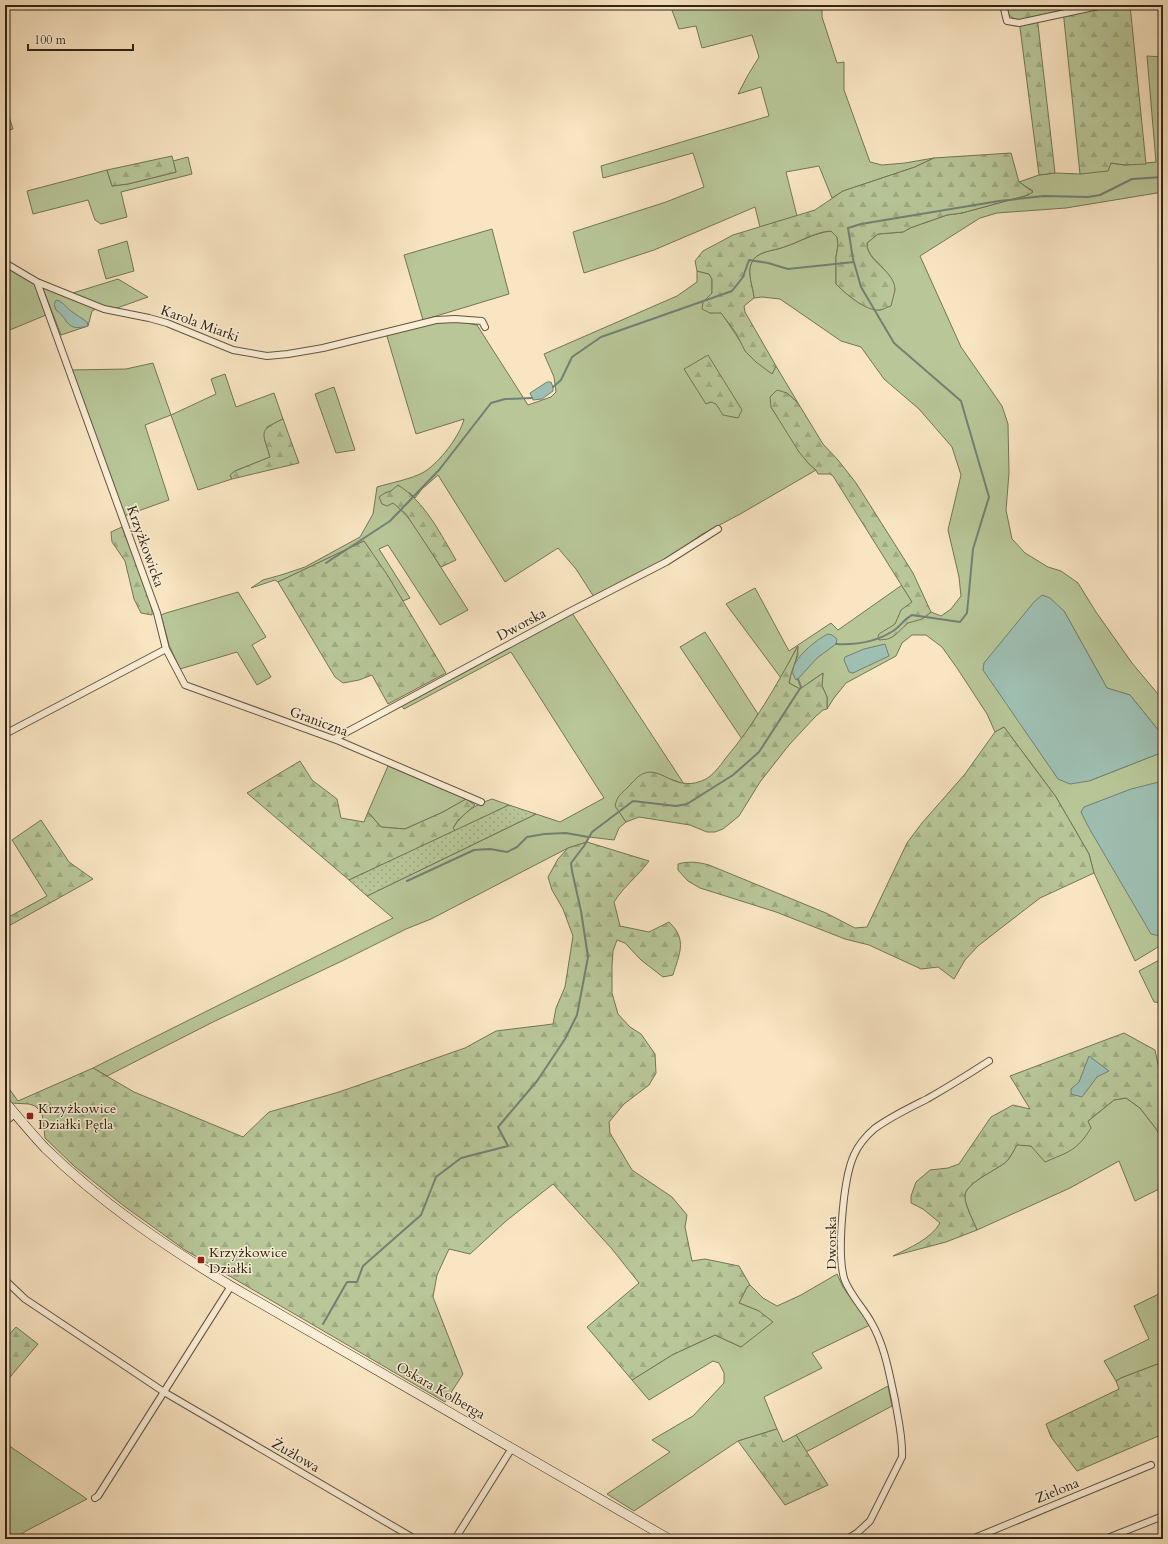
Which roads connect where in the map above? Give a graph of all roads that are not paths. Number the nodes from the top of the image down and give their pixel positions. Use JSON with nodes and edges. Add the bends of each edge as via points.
{"nodes":[{"id":1,"x":1003,"y":5,"type":"edge"},
{"id":2,"x":1102,"y":5,"type":"edge"},
{"id":3,"x":5,"y":263,"type":"edge"},
{"id":4,"x":38,"y":282,"type":"junction"},
{"id":5,"x":486,"y":327,"type":"dead end"},
{"id":6,"x":718,"y":530,"type":"dead end"},
{"id":7,"x":166,"y":649,"type":"junction"},
{"id":8,"x":5,"y":734,"type":"edge"},
{"id":9,"x":334,"y":739,"type":"junction"},
{"id":10,"x":480,"y":802,"type":"dead end"},
{"id":11,"x":989,"y":1061,"type":"dead end"},
{"id":12,"x":5,"y":1102,"type":"edge"},
{"id":13,"x":15,"y":1114,"type":"junction"},
{"id":14,"x":5,"y":1122,"type":"edge"},
{"id":15,"x":5,"y":1280,"type":"edge"},
{"id":16,"x":231,"y":1286,"type":"junction"},
{"id":17,"x":164,"y":1392,"type":"junction"},
{"id":18,"x":512,"y":1448,"type":"junction"},
{"id":19,"x":1151,"y":1465,"type":"dead end"},
{"id":20,"x":95,"y":1498,"type":"dead end"},
{"id":21,"x":1163,"y":1516,"type":"edge"},
{"id":22,"x":415,"y":1539,"type":"edge"},
{"id":23,"x":455,"y":1539,"type":"edge"},
{"id":24,"x":669,"y":1539,"type":"edge"},
{"id":25,"x":847,"y":1539,"type":"edge"},
{"id":26,"x":972,"y":1539,"type":"edge"},
{"id":27,"x":1105,"y":1539,"type":"edge"}],
"edges":[{"from":1,"to":2,"type":"street","via":[[1007,21],[1019,23]]},
{"from":3,"to":4,"type":"street","name":"Karola Miarki"},
{"from":4,"to":5,"type":"street","name":"Karola Miarki","via":[[104,309],[155,319],[233,350],[267,356],[323,348],[436,320],[482,321]]},
{"from":4,"to":7,"type":"street","name":"Krzyżkowicka","via":[[157,613]]},
{"from":6,"to":9,"type":"street","name":"Dworska","via":[[666,562]]},
{"from":7,"to":8,"type":"street"},
{"from":7,"to":9,"type":"street","name":"Graniczna","via":[[185,685]]},
{"from":9,"to":10,"type":"street","name":"Graniczna"},
{"from":11,"to":25,"type":"street","name":"Dworska","via":[[874,1130],[854,1154],[848,1169],[841,1245],[843,1276],[881,1342],[902,1435],[902,1457],[870,1521]]},
{"from":12,"to":13,"type":"main road"},
{"from":13,"to":14,"type":"street"},
{"from":13,"to":16,"type":"main road","name":"Oskara Kolberga","via":[[45,1148],[132,1221]]},
{"from":15,"to":17,"type":"street","name":"Żużlowa","via":[[25,1299]]},
{"from":16,"to":17,"type":"street"},
{"from":16,"to":18,"type":"main road","name":"Oskara Kolberga"},
{"from":17,"to":20,"type":"street"},
{"from":17,"to":22,"type":"street","name":"Żużlowa"},
{"from":18,"to":23,"type":"street"},
{"from":18,"to":24,"type":"main road","name":"Oskara Kolberga"},
{"from":19,"to":26,"type":"street","name":"Zielona"},
{"from":21,"to":27,"type":"street"}]}
